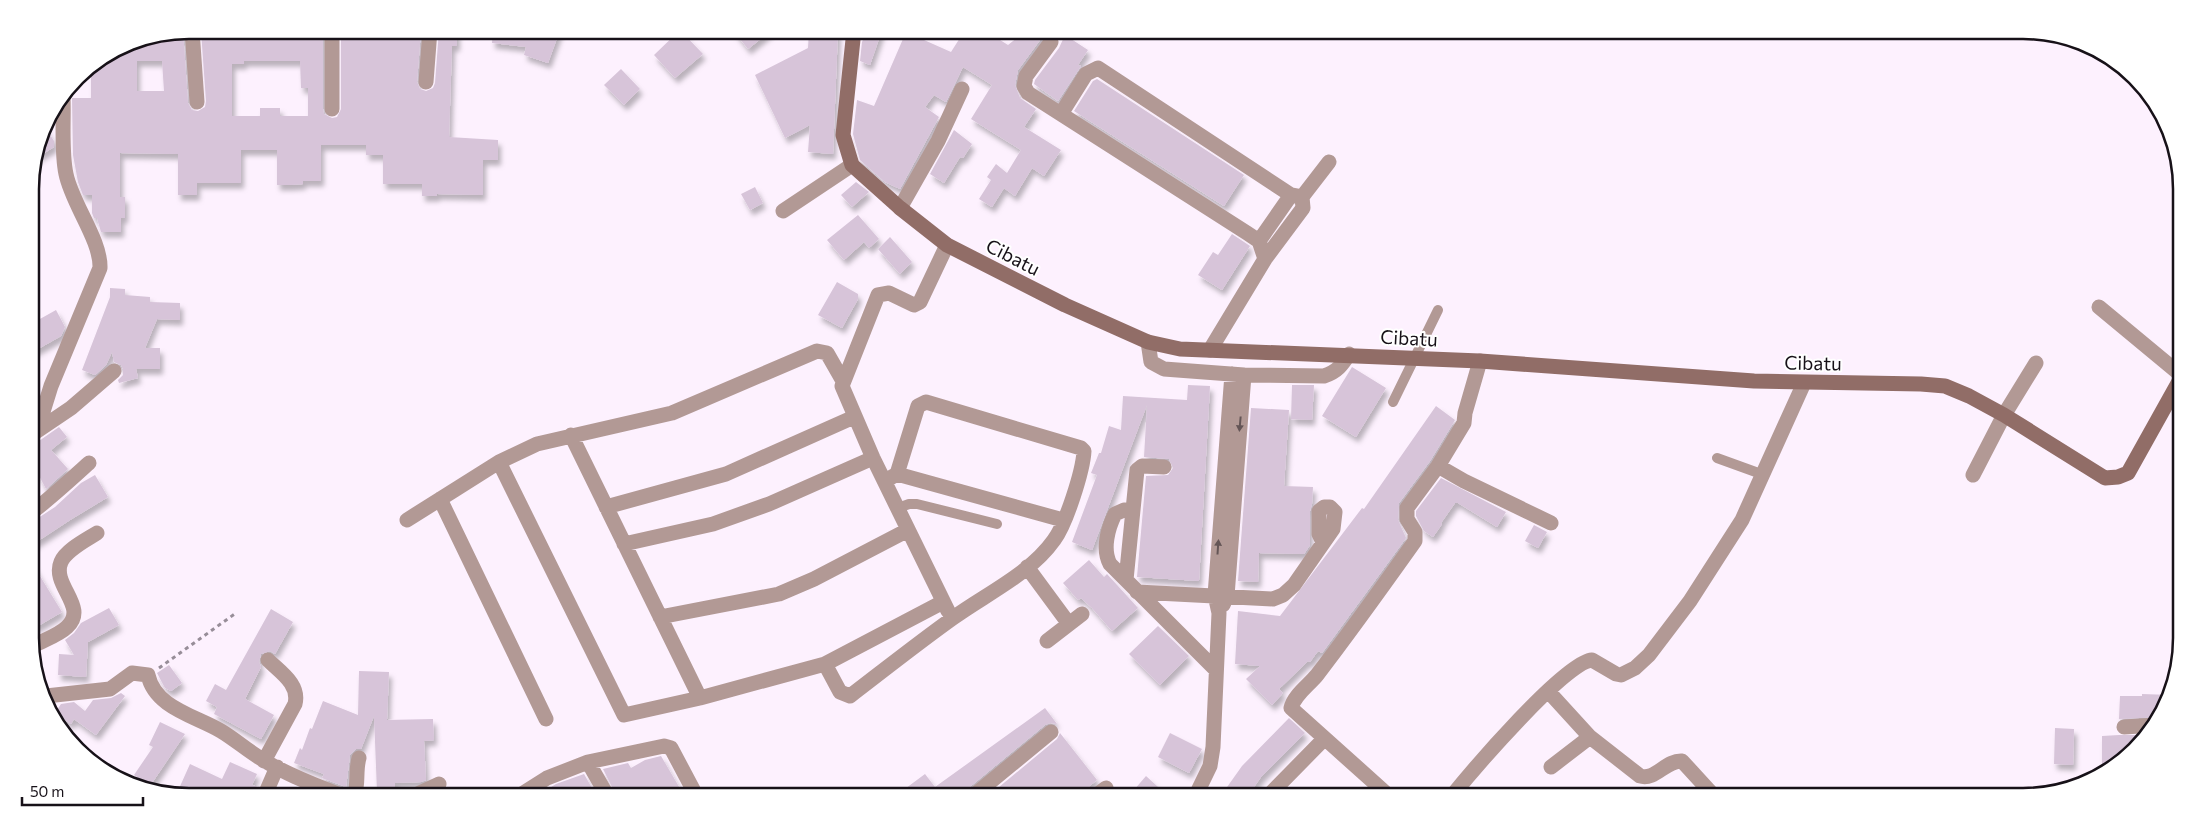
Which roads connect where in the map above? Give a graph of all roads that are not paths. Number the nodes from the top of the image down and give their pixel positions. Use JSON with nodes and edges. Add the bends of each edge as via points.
{"nodes":[{"id":1,"x":193,"y":39,"type":"edge"},
{"id":2,"x":332,"y":39,"type":"edge"},
{"id":3,"x":429,"y":39,"type":"edge"},
{"id":4,"x":853,"y":39,"type":"edge"},
{"id":5,"x":1052,"y":42,"type":"dead end"},
{"id":6,"x":426,"y":82,"type":"dead end"},
{"id":7,"x":962,"y":89,"type":"dead end"},
{"id":8,"x":198,"y":102,"type":"dead end"},
{"id":9,"x":63,"y":107,"type":"edge"},
{"id":10,"x":332,"y":109,"type":"dead end"},
{"id":11,"x":1061,"y":114,"type":"junction"},
{"id":12,"x":1329,"y":162,"type":"dead end"},
{"id":13,"x":852,"y":165,"type":"junction"},
{"id":14,"x":1296,"y":196,"type":"junction"},
{"id":15,"x":900,"y":208,"type":"junction"},
{"id":16,"x":783,"y":211,"type":"dead end"},
{"id":17,"x":1259,"y":241,"type":"junction"},
{"id":18,"x":947,"y":245,"type":"junction"},
{"id":19,"x":1265,"y":259,"type":"junction"},
{"id":20,"x":2099,"y":307,"type":"dead end"},
{"id":21,"x":1438,"y":310,"type":"dead end"},
{"id":22,"x":1148,"y":342,"type":"junction"},
{"id":23,"x":1210,"y":350,"type":"junction"},
{"id":24,"x":1349,"y":354,"type":"junction"},
{"id":25,"x":1416,"y":359,"type":"junction"},
{"id":26,"x":1480,"y":361,"type":"junction"},
{"id":27,"x":2036,"y":363,"type":"dead end"},
{"id":28,"x":2173,"y":370,"type":"edge"},
{"id":29,"x":114,"y":372,"type":"dead end"},
{"id":30,"x":1238,"y":375,"type":"junction"},
{"id":31,"x":843,"y":381,"type":"junction"},
{"id":32,"x":1804,"y":383,"type":"junction"},
{"id":33,"x":2173,"y":391,"type":"edge"},
{"id":34,"x":1393,"y":402,"type":"dead end"},
{"id":35,"x":2004,"y":415,"type":"junction"},
{"id":36,"x":854,"y":417,"type":"junction"},
{"id":37,"x":39,"y":419,"type":"edge"},
{"id":38,"x":39,"y":430,"type":"edge"},
{"id":39,"x":571,"y":435,"type":"junction"},
{"id":40,"x":872,"y":458,"type":"junction"},
{"id":41,"x":1717,"y":458,"type":"dead end"},
{"id":42,"x":499,"y":462,"type":"junction"},
{"id":43,"x":89,"y":464,"type":"dead end"},
{"id":44,"x":1438,"y":466,"type":"junction"},
{"id":45,"x":1164,"y":467,"type":"dead end"},
{"id":46,"x":1764,"y":475,"type":"junction"},
{"id":47,"x":1973,"y":475,"type":"dead end"},
{"id":48,"x":891,"y":477,"type":"junction"},
{"id":49,"x":440,"y":499,"type":"junction"},
{"id":50,"x":39,"y":507,"type":"edge"},
{"id":51,"x":606,"y":507,"type":"junction"},
{"id":52,"x":898,"y":508,"type":"junction"},
{"id":53,"x":1131,"y":511,"type":"junction"},
{"id":54,"x":407,"y":520,"type":"dead end"},
{"id":55,"x":1063,"y":520,"type":"junction"},
{"id":56,"x":1551,"y":523,"type":"dead end"},
{"id":57,"x":997,"y":524,"type":"dead end"},
{"id":58,"x":908,"y":530,"type":"junction"},
{"id":59,"x":97,"y":532,"type":"dead end"},
{"id":60,"x":1323,"y":542,"type":"dead end"},
{"id":61,"x":624,"y":544,"type":"junction"},
{"id":62,"x":1027,"y":567,"type":"junction"},
{"id":63,"x":1126,"y":580,"type":"junction"},
{"id":64,"x":1137,"y":592,"type":"junction"},
{"id":65,"x":1221,"y":596,"type":"junction"},
{"id":66,"x":943,"y":602,"type":"junction"},
{"id":67,"x":1082,"y":614,"type":"dead end"},
{"id":68,"x":660,"y":617,"type":"junction"},
{"id":69,"x":952,"y":619,"type":"junction"},
{"id":70,"x":1069,"y":624,"type":"junction"},
{"id":71,"x":1047,"y":641,"type":"dead end"},
{"id":72,"x":39,"y":643,"type":"edge"},
{"id":73,"x":268,"y":660,"type":"dead end"},
{"id":74,"x":826,"y":664,"type":"junction"},
{"id":75,"x":1216,"y":670,"type":"junction"},
{"id":76,"x":1548,"y":691,"type":"junction"},
{"id":77,"x":50,"y":696,"type":"edge"},
{"id":78,"x":700,"y":698,"type":"junction"},
{"id":79,"x":546,"y":719,"type":"dead end"},
{"id":80,"x":2145,"y":726,"type":"edge"},
{"id":81,"x":2124,"y":727,"type":"dead end"},
{"id":82,"x":1051,"y":732,"type":"dead end"},
{"id":83,"x":1590,"y":737,"type":"junction"},
{"id":84,"x":1324,"y":739,"type":"junction"},
{"id":85,"x":359,"y":758,"type":"dead end"},
{"id":86,"x":588,"y":762,"type":"junction"},
{"id":87,"x":270,"y":764,"type":"junction"},
{"id":88,"x":1550,"y":767,"type":"dead end"},
{"id":89,"x":439,"y":784,"type":"dead end"},
{"id":90,"x":266,"y":788,"type":"edge"},
{"id":91,"x":325,"y":788,"type":"edge"},
{"id":92,"x":357,"y":788,"type":"edge"},
{"id":93,"x":430,"y":788,"type":"edge"},
{"id":94,"x":531,"y":788,"type":"edge"},
{"id":95,"x":603,"y":788,"type":"edge"},
{"id":96,"x":692,"y":788,"type":"edge"},
{"id":97,"x":983,"y":788,"type":"edge"},
{"id":98,"x":1199,"y":788,"type":"edge"},
{"id":99,"x":1277,"y":788,"type":"edge"},
{"id":100,"x":1380,"y":788,"type":"edge"},
{"id":101,"x":1459,"y":788,"type":"edge"},
{"id":102,"x":1707,"y":788,"type":"edge"}],
"edges":[{"from":1,"to":8,"type":"street"},
{"from":2,"to":10,"type":"street"},
{"from":3,"to":6,"type":"street"},
{"from":4,"to":13,"type":"street","via":[[843,135]]},
{"from":5,"to":11,"type":"street","via":[[1026,76],[1024,86],[1028,93]]},
{"from":7,"to":15,"type":"street","via":[[938,141]]},
{"from":9,"to":37,"type":"street","via":[[66,172],[74,200],[99,253],[100,268]]},
{"from":11,"to":14,"type":"street","via":[[1086,74],[1098,68]]},
{"from":11,"to":17,"type":"street"},
{"from":12,"to":14,"type":"street"},
{"from":13,"to":15,"type":"street","name":"Cibatu"},
{"from":13,"to":16,"type":"street"},
{"from":14,"to":17,"type":"street"},
{"from":14,"to":19,"type":"street","via":[[1303,208]]},
{"from":15,"to":18,"type":"street","name":"Cibatu"},
{"from":17,"to":19,"type":"street"},
{"from":18,"to":22,"type":"street","name":"Cibatu","via":[[1065,305]]},
{"from":18,"to":31,"type":"street","via":[[920,302],[914,304],[889,293],[878,295]]},
{"from":19,"to":23,"type":"street"},
{"from":20,"to":28,"type":"street"},
{"from":21,"to":25,"type":"lane"},
{"from":22,"to":23,"type":"street","name":"Cibatu","via":[[1180,349]]},
{"from":22,"to":30,"type":"street","via":[[1151,362],[1164,369]]},
{"from":23,"to":24,"type":"street","name":"Cibatu"},
{"from":24,"to":25,"type":"street","name":"Cibatu"},
{"from":24,"to":30,"type":"street","via":[[1340,368],[1324,376]]},
{"from":25,"to":26,"type":"street","name":"Cibatu"},
{"from":25,"to":34,"type":"lane"},
{"from":26,"to":32,"type":"street","name":"Cibatu"},
{"from":26,"to":44,"type":"street","via":[[1464,423]]},
{"from":27,"to":35,"type":"street"},
{"from":29,"to":38,"type":"street"},
{"from":30,"to":65,"type":"street"},
{"from":31,"to":36,"type":"street","via":[[843,392]]},
{"from":31,"to":39,"type":"street","via":[[827,353],[817,351],[672,413]]},
{"from":32,"to":35,"type":"street","name":"Cibatu","via":[[1945,386]]},
{"from":32,"to":46,"type":"street"},
{"from":33,"to":35,"type":"street","name":"Cibatu","via":[[2128,473],[2118,477],[2106,478]]},
{"from":35,"to":47,"type":"street"},
{"from":36,"to":40,"type":"street"},
{"from":36,"to":51,"type":"street","via":[[726,474]]},
{"from":39,"to":42,"type":"street","via":[[537,444]]},
{"from":39,"to":51,"type":"street"},
{"from":40,"to":48,"type":"street"},
{"from":40,"to":61,"type":"street","via":[[769,504],[713,524]]},
{"from":41,"to":46,"type":"lane"},
{"from":42,"to":49,"type":"street"},
{"from":42,"to":78,"type":"street","via":[[624,715]]},
{"from":43,"to":50,"type":"street"},
{"from":44,"to":56,"type":"street"},
{"from":44,"to":84,"type":"street","via":[[1407,508],[1407,519],[1415,532],[1415,541],[1314,680],[1293,702],[1291,708],[1294,712]]},
{"from":45,"to":53,"type":"street","via":[[1138,467]]},
{"from":46,"to":76,"type":"street","via":[[1742,520],[1690,601],[1642,663],[1621,675],[1592,660],[1585,661]]},
{"from":48,"to":52,"type":"street"},
{"from":48,"to":55,"type":"street"},
{"from":48,"to":55,"type":"street","via":[[918,406],[926,402],[1081,448],[1084,455]]},
{"from":49,"to":54,"type":"street"},
{"from":49,"to":79,"type":"street"},
{"from":51,"to":61,"type":"street"},
{"from":52,"to":57,"type":"lane","via":[[918,504]]},
{"from":52,"to":58,"type":"street"},
{"from":53,"to":63,"type":"street"},
{"from":53,"to":63,"type":"street","via":[[1115,514],[1105,550],[1110,564]]},
{"from":55,"to":62,"type":"street","via":[[1056,538]]},
{"from":58,"to":66,"type":"street"},
{"from":58,"to":68,"type":"street","via":[[779,594]]},
{"from":59,"to":72,"type":"street","via":[[61,562],[60,582],[73,604],[74,615],[68,627]]},
{"from":60,"to":65,"type":"street","via":[[1294,585],[1283,595],[1274,599]]},
{"from":61,"to":68,"type":"street"},
{"from":62,"to":69,"type":"street"},
{"from":62,"to":70,"type":"street"},
{"from":63,"to":64,"type":"street"},
{"from":64,"to":65,"type":"street"},
{"from":64,"to":75,"type":"street"},
{"from":65,"to":75,"type":"street"},
{"from":66,"to":69,"type":"street"},
{"from":66,"to":74,"type":"street"},
{"from":67,"to":70,"type":"street"},
{"from":68,"to":78,"type":"street"},
{"from":69,"to":74,"type":"street","via":[[850,696],[840,692]]},
{"from":70,"to":71,"type":"street"},
{"from":73,"to":87,"type":"street","via":[[294,686],[297,695]]},
{"from":74,"to":78,"type":"street"},
{"from":75,"to":98,"type":"street","via":[[1213,747],[1210,766]]},
{"from":76,"to":83,"type":"street"},
{"from":76,"to":101,"type":"street"},
{"from":77,"to":87,"type":"street","via":[[110,689],[132,673],[148,675],[158,695],[180,712],[219,730]]},
{"from":80,"to":81,"type":"street"},
{"from":82,"to":97,"type":"street"},
{"from":83,"to":88,"type":"street"},
{"from":83,"to":102,"type":"street","via":[[1643,777],[1682,761]]},
{"from":84,"to":99,"type":"street"},
{"from":84,"to":100,"type":"street"},
{"from":85,"to":92,"type":"street"},
{"from":86,"to":94,"type":"street","via":[[547,778]]},
{"from":86,"to":95,"type":"street"},
{"from":86,"to":96,"type":"street","via":[[664,746],[671,748]]},
{"from":87,"to":90,"type":"street"},
{"from":87,"to":91,"type":"street"},
{"from":89,"to":93,"type":"street"}]}
